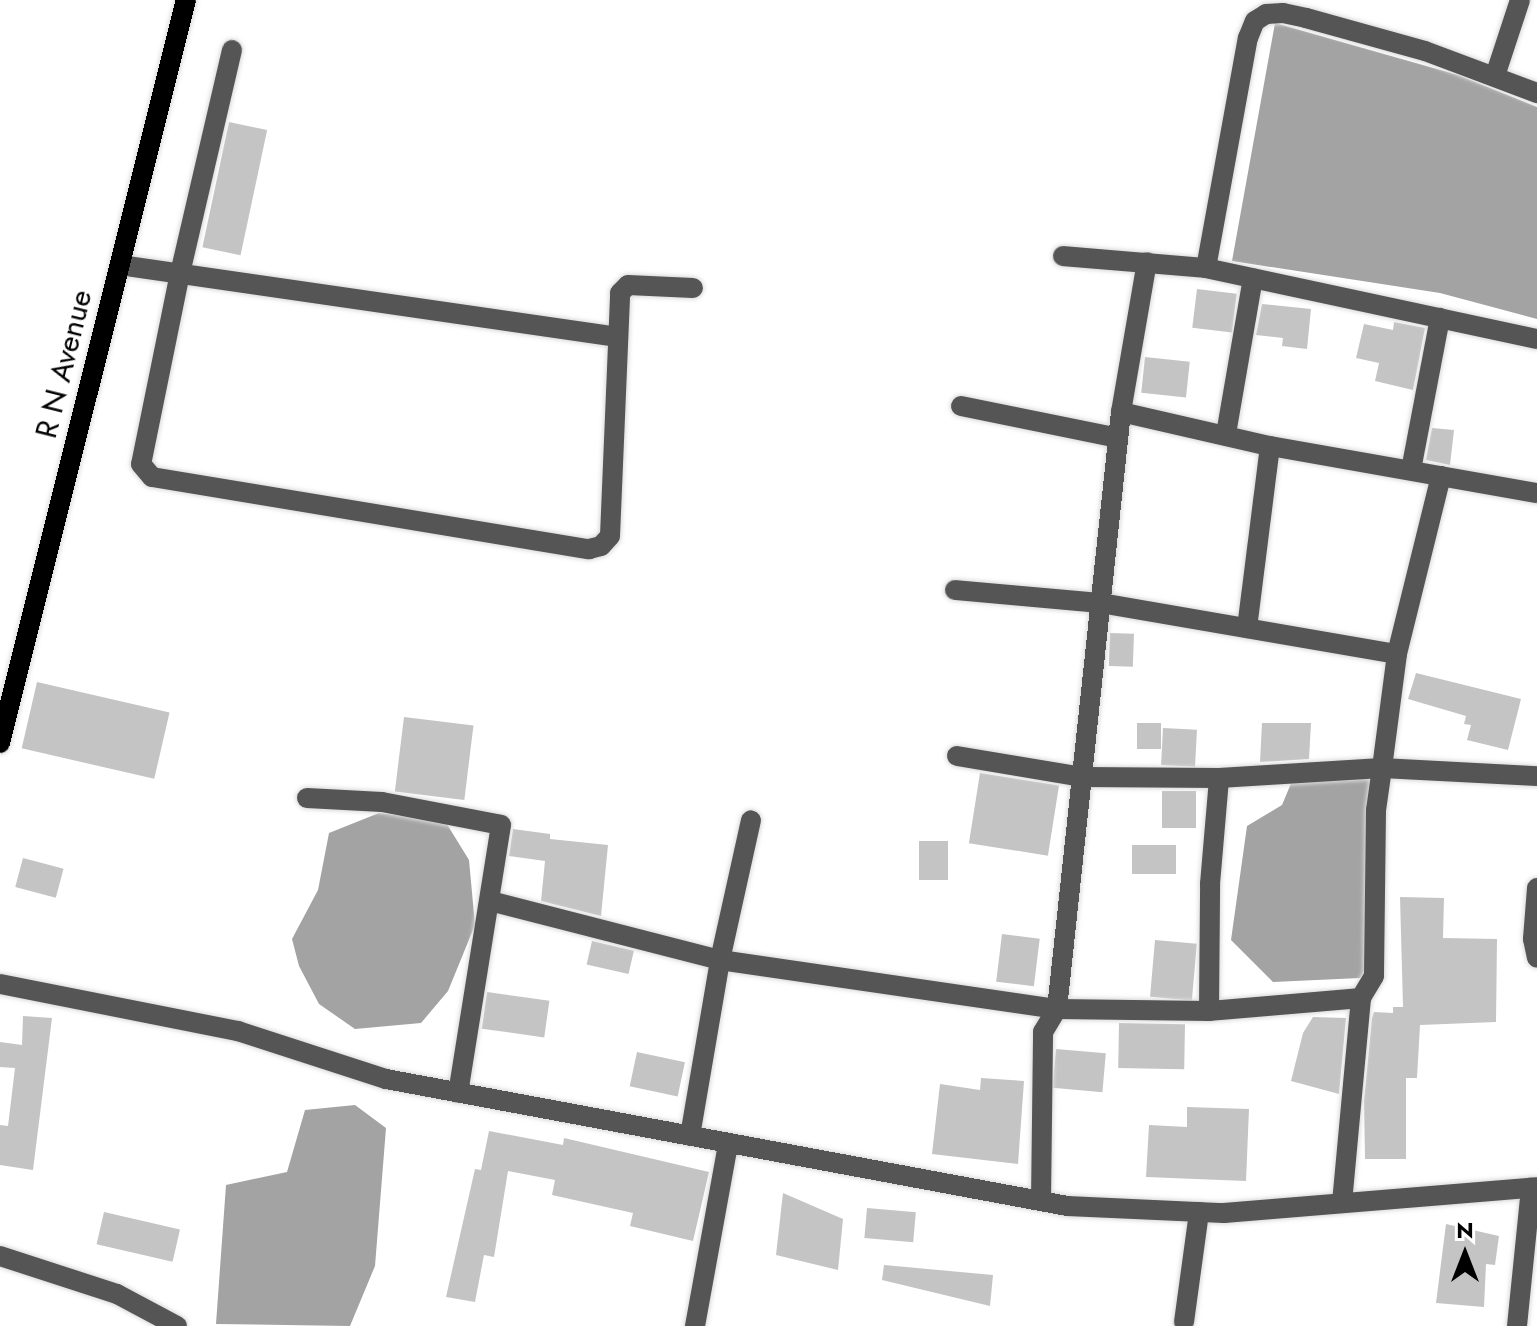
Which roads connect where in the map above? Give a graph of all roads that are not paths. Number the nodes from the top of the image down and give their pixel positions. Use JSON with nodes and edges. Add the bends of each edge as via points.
{"nodes":[{"id":1,"x":186,"y":0,"type":"edge"},
{"id":2,"x":1520,"y":0,"type":"edge"},
{"id":3,"x":232,"y":50,"type":"dead end"},
{"id":4,"x":1495,"y":76,"type":"junction"},
{"id":5,"x":1537,"y":93,"type":"edge"},
{"id":6,"x":1063,"y":256,"type":"dead end"},
{"id":7,"x":1147,"y":262,"type":"junction"},
{"id":8,"x":120,"y":265,"type":"junction"},
{"id":9,"x":1206,"y":268,"type":"junction"},
{"id":10,"x":180,"y":273,"type":"junction"},
{"id":11,"x":1253,"y":278,"type":"junction"},
{"id":12,"x":693,"y":288,"type":"dead end"},
{"id":13,"x":1440,"y":318,"type":"junction"},
{"id":14,"x":618,"y":337,"type":"junction"},
{"id":15,"x":1537,"y":339,"type":"edge"},
{"id":16,"x":961,"y":406,"type":"dead end"},
{"id":17,"x":1121,"y":412,"type":"junction"},
{"id":18,"x":1226,"y":434,"type":"junction"},
{"id":19,"x":1118,"y":438,"type":"junction"},
{"id":20,"x":1270,"y":446,"type":"junction"},
{"id":21,"x":1411,"y":470,"type":"junction"},
{"id":22,"x":1441,"y":476,"type":"junction"},
{"id":23,"x":1537,"y":493,"type":"edge"},
{"id":24,"x":955,"y":590,"type":"dead end"},
{"id":25,"x":1101,"y":603,"type":"junction"},
{"id":26,"x":1247,"y":628,"type":"junction"},
{"id":27,"x":1397,"y":654,"type":"junction"},
{"id":28,"x":0,"y":743,"type":"edge"},
{"id":29,"x":957,"y":756,"type":"dead end"},
{"id":30,"x":1382,"y":768,"type":"junction"},
{"id":31,"x":1537,"y":776,"type":"edge"},
{"id":32,"x":1083,"y":777,"type":"junction"},
{"id":33,"x":1219,"y":778,"type":"junction"},
{"id":34,"x":307,"y":798,"type":"dead end"},
{"id":35,"x":751,"y":820,"type":"dead end"},
{"id":36,"x":1537,"y":888,"type":"edge"},
{"id":37,"x":490,"y":901,"type":"junction"},
{"id":38,"x":1537,"y":958,"type":"edge"},
{"id":39,"x":720,"y":960,"type":"junction"},
{"id":40,"x":0,"y":984,"type":"edge"},
{"id":41,"x":1361,"y":998,"type":"junction"},
{"id":42,"x":1057,"y":1009,"type":"junction"},
{"id":43,"x":1209,"y":1011,"type":"junction"},
{"id":44,"x":458,"y":1093,"type":"junction"},
{"id":45,"x":690,"y":1136,"type":"junction"},
{"id":46,"x":728,"y":1144,"type":"junction"},
{"id":47,"x":1534,"y":1187,"type":"edge"},
{"id":48,"x":1041,"y":1201,"type":"junction"},
{"id":49,"x":1342,"y":1203,"type":"junction"},
{"id":50,"x":1199,"y":1212,"type":"junction"},
{"id":51,"x":0,"y":1256,"type":"edge"},
{"id":52,"x":1184,"y":1322,"type":"dead end"},
{"id":53,"x":177,"y":1326,"type":"edge"},
{"id":54,"x":695,"y":1326,"type":"edge"},
{"id":55,"x":1517,"y":1326,"type":"edge"}],
"edges":[{"from":1,"to":8,"type":"main road","name":"R N Avenue"},
{"from":2,"to":4,"type":"street"},
{"from":3,"to":10,"type":"street"},
{"from":4,"to":5,"type":"street"},
{"from":4,"to":9,"type":"street","via":[[1306,18],[1266,14],[1255,21]]},
{"from":6,"to":7,"type":"street"},
{"from":7,"to":9,"type":"street"},
{"from":7,"to":17,"type":"street"},
{"from":8,"to":10,"type":"street"},
{"from":8,"to":28,"type":"main road","name":"R N Avenue"},
{"from":9,"to":11,"type":"street"},
{"from":10,"to":14,"type":"street"},
{"from":10,"to":14,"type":"street","via":[[141,464],[152,477],[589,549],[610,536]]},
{"from":11,"to":13,"type":"street"},
{"from":11,"to":18,"type":"street"},
{"from":12,"to":14,"type":"street","via":[[628,285],[620,293]]},
{"from":13,"to":15,"type":"street"},
{"from":13,"to":21,"type":"street"},
{"from":16,"to":19,"type":"street"},
{"from":17,"to":18,"type":"street"},
{"from":17,"to":19,"type":"street"},
{"from":18,"to":20,"type":"street"},
{"from":19,"to":25,"type":"street"},
{"from":20,"to":21,"type":"street"},
{"from":20,"to":26,"type":"street"},
{"from":21,"to":22,"type":"street"},
{"from":22,"to":23,"type":"street"},
{"from":22,"to":27,"type":"street"},
{"from":24,"to":25,"type":"street"},
{"from":25,"to":26,"type":"street"},
{"from":25,"to":32,"type":"street"},
{"from":26,"to":27,"type":"street"},
{"from":27,"to":30,"type":"street"},
{"from":29,"to":32,"type":"street"},
{"from":30,"to":31,"type":"street"},
{"from":30,"to":33,"type":"street"},
{"from":30,"to":41,"type":"street","via":[[1376,810],[1374,976]]},
{"from":32,"to":33,"type":"street"},
{"from":32,"to":42,"type":"street"},
{"from":33,"to":43,"type":"street","via":[[1210,884]]},
{"from":34,"to":37,"type":"street","via":[[382,802],[501,825]]},
{"from":35,"to":39,"type":"street"},
{"from":36,"to":38,"type":"street"},
{"from":37,"to":39,"type":"street"},
{"from":37,"to":44,"type":"street"},
{"from":39,"to":42,"type":"street"},
{"from":39,"to":45,"type":"street"},
{"from":40,"to":44,"type":"street","via":[[238,1031],[386,1079]]},
{"from":41,"to":43,"type":"street"},
{"from":41,"to":49,"type":"street"},
{"from":42,"to":43,"type":"street"},
{"from":42,"to":48,"type":"street","via":[[1043,1032]]},
{"from":44,"to":45,"type":"street"},
{"from":45,"to":46,"type":"street"},
{"from":46,"to":48,"type":"street"},
{"from":46,"to":54,"type":"street"},
{"from":47,"to":49,"type":"street"},
{"from":47,"to":55,"type":"street"},
{"from":48,"to":50,"type":"street"},
{"from":49,"to":50,"type":"street"},
{"from":50,"to":52,"type":"street"},
{"from":51,"to":53,"type":"street","via":[[117,1294]]}]}
